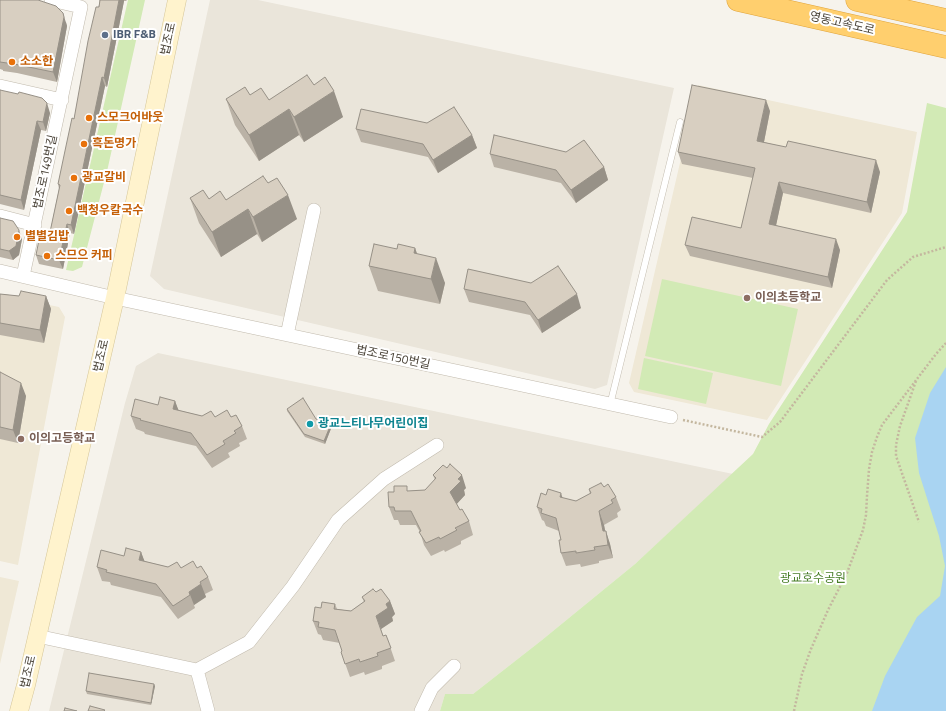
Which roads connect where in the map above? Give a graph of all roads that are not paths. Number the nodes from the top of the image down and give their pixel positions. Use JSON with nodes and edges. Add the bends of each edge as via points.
{"nodes":[{"id":1,"x":51,"y":0,"type":"edge"},
{"id":2,"x":177,"y":0,"type":"edge"},
{"id":3,"x":738,"y":0,"type":"edge"},
{"id":4,"x":857,"y":0,"type":"edge"},
{"id":5,"x":946,"y":20,"type":"edge"},
{"id":6,"x":946,"y":47,"type":"edge"},
{"id":7,"x":0,"y":86,"type":"edge"},
{"id":8,"x":62,"y":100,"type":"junction"},
{"id":9,"x":680,"y":122,"type":"dead end"},
{"id":10,"x":314,"y":210,"type":"dead end"},
{"id":11,"x":0,"y":216,"type":"edge"},
{"id":12,"x":35,"y":225,"type":"junction"},
{"id":13,"x":0,"y":271,"type":"edge"},
{"id":14,"x":23,"y":276,"type":"junction"},
{"id":15,"x":115,"y":298,"type":"junction"},
{"id":16,"x":287,"y":335,"type":"junction"},
{"id":17,"x":610,"y":405,"type":"junction"},
{"id":18,"x":671,"y":418,"type":"road end"},
{"id":19,"x":437,"y":445,"type":"dead end"},
{"id":20,"x":37,"y":636,"type":"junction"},
{"id":21,"x":454,"y":666,"type":"dead end"},
{"id":22,"x":196,"y":670,"type":"junction"},
{"id":23,"x":19,"y":711,"type":"edge"},
{"id":24,"x":208,"y":711,"type":"edge"},
{"id":25,"x":421,"y":711,"type":"edge"}],
"edges":[{"from":1,"to":8,"type":"street","name":"법조로149번길","via":[[81,7]]},
{"from":2,"to":15,"type":"street","name":"법조로"},
{"from":3,"to":6,"type":"highway","name":"영동고속도로"},
{"from":4,"to":5,"type":"highway"},
{"from":7,"to":8,"type":"street"},
{"from":8,"to":12,"type":"street","name":"법조로149번길"},
{"from":9,"to":17,"type":"lane"},
{"from":10,"to":16,"type":"street"},
{"from":11,"to":12,"type":"street"},
{"from":12,"to":14,"type":"street","name":"법조로149번길"},
{"from":13,"to":14,"type":"street"},
{"from":14,"to":15,"type":"street"},
{"from":15,"to":16,"type":"street","name":"법조로150번길"},
{"from":15,"to":20,"type":"street","name":"법조로"},
{"from":16,"to":17,"type":"street","name":"법조로150번길"},
{"from":17,"to":18,"type":"street","name":"법조로150번길"},
{"from":19,"to":22,"type":"street","via":[[384,479],[338,520],[250,642]]},
{"from":20,"to":22,"type":"street"},
{"from":20,"to":23,"type":"street","name":"법조로"},
{"from":21,"to":25,"type":"street","via":[[432,688]]},
{"from":22,"to":24,"type":"street"}]}
